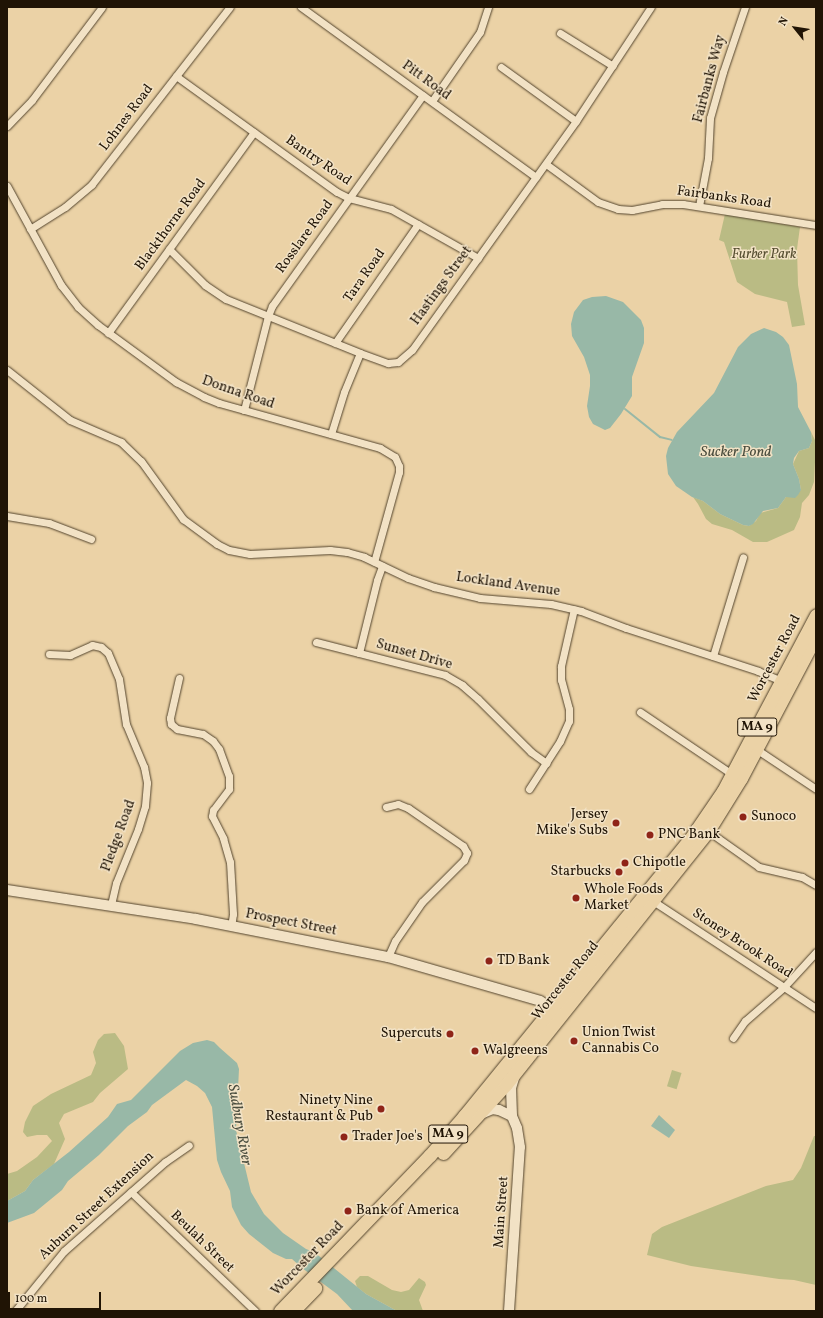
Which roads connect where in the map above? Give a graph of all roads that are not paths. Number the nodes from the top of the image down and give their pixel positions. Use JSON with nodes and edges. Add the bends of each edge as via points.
{"nodes":[{"id":1,"x":102,"y":7,"type":"edge"},
{"id":2,"x":230,"y":7,"type":"edge"},
{"id":3,"x":301,"y":7,"type":"edge"},
{"id":4,"x":488,"y":7,"type":"edge"},
{"id":5,"x":651,"y":7,"type":"edge"},
{"id":6,"x":745,"y":7,"type":"edge"},
{"id":7,"x":560,"y":33,"type":"dead end"},
{"id":8,"x":613,"y":66,"type":"junction"},
{"id":9,"x":501,"y":67,"type":"dead end"},
{"id":10,"x":176,"y":76,"type":"junction"},
{"id":11,"x":423,"y":95,"type":"junction"},
{"id":12,"x":432,"y":101,"type":"junction"},
{"id":13,"x":576,"y":122,"type":"junction"},
{"id":14,"x":7,"y":126,"type":"edge"},
{"id":15,"x":254,"y":132,"type":"junction"},
{"id":16,"x":546,"y":164,"type":"junction"},
{"id":17,"x":536,"y":177,"type":"junction"},
{"id":18,"x":7,"y":186,"type":"edge"},
{"id":19,"x":349,"y":198,"type":"junction"},
{"id":20,"x":700,"y":206,"type":"junction"},
{"id":21,"x":418,"y":224,"type":"junction"},
{"id":22,"x":816,"y":225,"type":"edge"},
{"id":23,"x":30,"y":229,"type":"junction"},
{"id":24,"x":169,"y":249,"type":"junction"},
{"id":25,"x":478,"y":258,"type":"junction"},
{"id":26,"x":268,"y":316,"type":"junction"},
{"id":27,"x":108,"y":333,"type":"junction"},
{"id":28,"x":335,"y":343,"type":"junction"},
{"id":29,"x":360,"y":354,"type":"junction"},
{"id":30,"x":7,"y":370,"type":"edge"},
{"id":31,"x":244,"y":410,"type":"junction"},
{"id":32,"x":331,"y":434,"type":"junction"},
{"id":33,"x":7,"y":516,"type":"edge"},
{"id":34,"x":91,"y":539,"type":"dead end"},
{"id":35,"x":743,"y":557,"type":"dead end"},
{"id":36,"x":374,"y":562,"type":"junction"},
{"id":37,"x":382,"y":566,"type":"junction"},
{"id":38,"x":574,"y":609,"type":"junction"},
{"id":39,"x":816,"y":615,"type":"edge"},
{"id":40,"x":816,"y":636,"type":"edge"},
{"id":41,"x":316,"y":642,"type":"dead end"},
{"id":42,"x":359,"y":653,"type":"junction"},
{"id":43,"x":49,"y":654,"type":"dead end"},
{"id":44,"x":714,"y":656,"type":"junction"},
{"id":45,"x":179,"y":678,"type":"dead end"},
{"id":46,"x":781,"y":681,"type":"junction"},
{"id":47,"x":640,"y":712,"type":"dead end"},
{"id":48,"x":756,"y":749,"type":"junction"},
{"id":49,"x":546,"y":763,"type":"junction"},
{"id":50,"x":732,"y":774,"type":"junction"},
{"id":51,"x":529,"y":789,"type":"dead end"},
{"id":52,"x":816,"y":789,"type":"edge"},
{"id":53,"x":386,"y":807,"type":"dead end"},
{"id":54,"x":708,"y":831,"type":"junction"},
{"id":55,"x":816,"y":885,"type":"edge"},
{"id":56,"x":7,"y":890,"type":"edge"},
{"id":57,"x":653,"y":901,"type":"junction"},
{"id":58,"x":111,"y":905,"type":"junction"},
{"id":59,"x":231,"y":926,"type":"junction"},
{"id":60,"x":816,"y":952,"type":"edge"},
{"id":61,"x":388,"y":957,"type":"junction"},
{"id":62,"x":784,"y":987,"type":"junction"},
{"id":63,"x":816,"y":1008,"type":"edge"},
{"id":64,"x":556,"y":1011,"type":"junction"},
{"id":65,"x":732,"y":1038,"type":"dead end"},
{"id":66,"x":517,"y":1069,"type":"junction"},
{"id":67,"x":479,"y":1115,"type":"junction"},
{"id":68,"x":512,"y":1116,"type":"junction"},
{"id":69,"x":189,"y":1145,"type":"dead end"},
{"id":70,"x":131,"y":1192,"type":"junction"},
{"id":71,"x":339,"y":1256,"type":"junction"},
{"id":72,"x":310,"y":1287,"type":"junction"},
{"id":73,"x":15,"y":1311,"type":"edge"},
{"id":74,"x":255,"y":1311,"type":"edge"},
{"id":75,"x":280,"y":1311,"type":"edge"},
{"id":76,"x":293,"y":1311,"type":"edge"},
{"id":77,"x":509,"y":1311,"type":"edge"}],
"edges":[{"from":1,"to":14,"type":"street","via":[[32,100]]},
{"from":2,"to":10,"type":"street","name":"Lohnes Road"},
{"from":3,"to":11,"type":"street","name":"Pitt Road"},
{"from":4,"to":12,"type":"street","via":[[480,32]]},
{"from":5,"to":8,"type":"street","name":"Hastings Street"},
{"from":6,"to":20,"type":"street","name":"Fairbanks Way","via":[[710,118],[708,158]]},
{"from":7,"to":8,"type":"street"},
{"from":8,"to":13,"type":"street","name":"Hastings Street"},
{"from":9,"to":13,"type":"street"},
{"from":10,"to":15,"type":"street","name":"Bantry Road"},
{"from":10,"to":23,"type":"street","name":"Lohnes Road","via":[[92,184],[65,207]]},
{"from":11,"to":12,"type":"street","name":"Pitt Road"},
{"from":11,"to":19,"type":"street","name":"Rosslare Road"},
{"from":12,"to":17,"type":"street","name":"Pitt Road"},
{"from":13,"to":16,"type":"street","name":"Hastings Street"},
{"from":15,"to":19,"type":"street","name":"Bantry Road"},
{"from":15,"to":24,"type":"street","name":"Blackthorne Road"},
{"from":16,"to":17,"type":"street","name":"Hastings Street"},
{"from":16,"to":20,"type":"street","name":"Fairbanks Road","via":[[598,202],[618,209],[632,210],[675,203]]},
{"from":17,"to":25,"type":"street","name":"Hastings Street"},
{"from":18,"to":23,"type":"street","name":"Donna Road"},
{"from":19,"to":21,"type":"street","name":"Bantry Road","via":[[386,206]]},
{"from":19,"to":26,"type":"street","name":"Rosslare Road","via":[[275,301]]},
{"from":20,"to":22,"type":"street","name":"Fairbanks Road"},
{"from":21,"to":25,"type":"street","name":"Bantry Road"},
{"from":21,"to":28,"type":"street","name":"Tara Road"},
{"from":23,"to":27,"type":"street","name":"Donna Road","via":[[70,297],[87,316]]},
{"from":24,"to":26,"type":"street","name":"Hastings Street","via":[[212,290],[233,302]]},
{"from":24,"to":27,"type":"street","name":"Blackthorne Road"},
{"from":25,"to":29,"type":"street","name":"Hastings Street","via":[[408,355],[398,362],[388,363]]},
{"from":26,"to":28,"type":"street","name":"Hastings Street"},
{"from":26,"to":31,"type":"street","name":"Rosslare Road"},
{"from":27,"to":31,"type":"street","name":"Donna Road","via":[[190,390],[215,402]]},
{"from":28,"to":29,"type":"street","name":"Hastings Street"},
{"from":29,"to":32,"type":"street","via":[[344,392]]},
{"from":30,"to":36,"type":"street","name":"Lockland Avenue","via":[[70,420],[114,438],[128,448],[141,461],[182,519],[222,547],[250,554],[339,551]]},
{"from":31,"to":32,"type":"street","name":"Donna Road"},
{"from":32,"to":36,"type":"street","name":"Donna Road","via":[[386,450],[395,457],[399,466],[398,478]]},
{"from":33,"to":34,"type":"street","via":[[49,523]]},
{"from":35,"to":44,"type":"street"},
{"from":36,"to":37,"type":"street","name":"Lockland Avenue"},
{"from":37,"to":38,"type":"street","name":"Lockland Avenue","via":[[421,583],[471,596],[551,604]]},
{"from":37,"to":42,"type":"street"},
{"from":38,"to":44,"type":"street","name":"Lockland Avenue"},
{"from":38,"to":49,"type":"street","via":[[561,666],[561,680],[569,709],[569,721],[562,738]]},
{"from":39,"to":46,"type":"highway","name":"Worcester Road","number":"MA 9"},
{"from":40,"to":48,"type":"highway","name":"Worcester Road","number":"MA 9"},
{"from":41,"to":42,"type":"street","name":"Sunset Drive"},
{"from":42,"to":49,"type":"street","name":"Sunset Drive","via":[[431,671],[454,680],[478,698],[531,752]]},
{"from":43,"to":58,"type":"street","name":"Pledge Road","via":[[70,655],[92,645],[101,647],[108,653],[119,679],[126,724],[144,767],[147,784],[146,806],[116,883]]},
{"from":44,"to":46,"type":"street","name":"Lockland Avenue"},
{"from":45,"to":59,"type":"street","via":[[170,718],[171,724],[177,729],[203,734],[213,741],[219,749],[229,776],[228,789],[213,810],[212,816],[223,838],[230,862],[233,906]]},
{"from":46,"to":50,"type":"highway","name":"Worcester Road","number":"MA 9"},
{"from":47,"to":50,"type":"street"},
{"from":48,"to":52,"type":"street"},
{"from":48,"to":54,"type":"highway","name":"Worcester Road","number":"MA 9"},
{"from":49,"to":51,"type":"street"},
{"from":50,"to":64,"type":"highway","name":"Worcester Road","number":"MA 9","via":[[690,839]]},
{"from":53,"to":61,"type":"street","via":[[398,804],[408,808],[463,846],[467,852],[464,860],[422,902],[395,941]]},
{"from":54,"to":55,"type":"street","via":[[759,867],[798,876]]},
{"from":54,"to":57,"type":"highway","name":"Worcester Road","number":"MA 9"},
{"from":56,"to":58,"type":"street","name":"Prospect Street"},
{"from":57,"to":62,"type":"street","name":"Stoney Brook Road"},
{"from":57,"to":64,"type":"highway","name":"Worcester Road","number":"MA 9"},
{"from":58,"to":59,"type":"street","name":"Prospect Street"},
{"from":59,"to":61,"type":"street","name":"Prospect Street"},
{"from":60,"to":62,"type":"street"},
{"from":61,"to":64,"type":"street","name":"Prospect Street","via":[[540,1001]]},
{"from":62,"to":63,"type":"street","name":"Stoney Brook Road"},
{"from":62,"to":65,"type":"street","via":[[745,1021]]},
{"from":64,"to":66,"type":"highway","name":"Worcester Road","number":"MA 9"},
{"from":64,"to":71,"type":"highway","name":"Worcester Road","number":"MA 9"},
{"from":66,"to":67,"type":"highway","name":"Worcester Road","number":"MA 9"},
{"from":66,"to":68,"type":"street","name":"Main Street","via":[[511,1088]]},
{"from":67,"to":68,"type":"street","via":[[492,1109]]},
{"from":67,"to":71,"type":"highway","name":"Worcester Road","number":"MA 9"},
{"from":68,"to":77,"type":"street","name":"Main Street","via":[[520,1147]]},
{"from":69,"to":70,"type":"street","name":"Auburn Street Extension","via":[[171,1156]]},
{"from":70,"to":73,"type":"street","name":"Auburn Street Extension","via":[[58,1256]]},
{"from":70,"to":74,"type":"street","name":"Beulah Street"},
{"from":71,"to":72,"type":"highway","name":"Worcester Road","number":"MA 9"},
{"from":72,"to":75,"type":"highway","name":"Worcester Road","number":"MA 9"},
{"from":72,"to":76,"type":"highway","name":"Worcester Road","number":"MA 9"}]}
